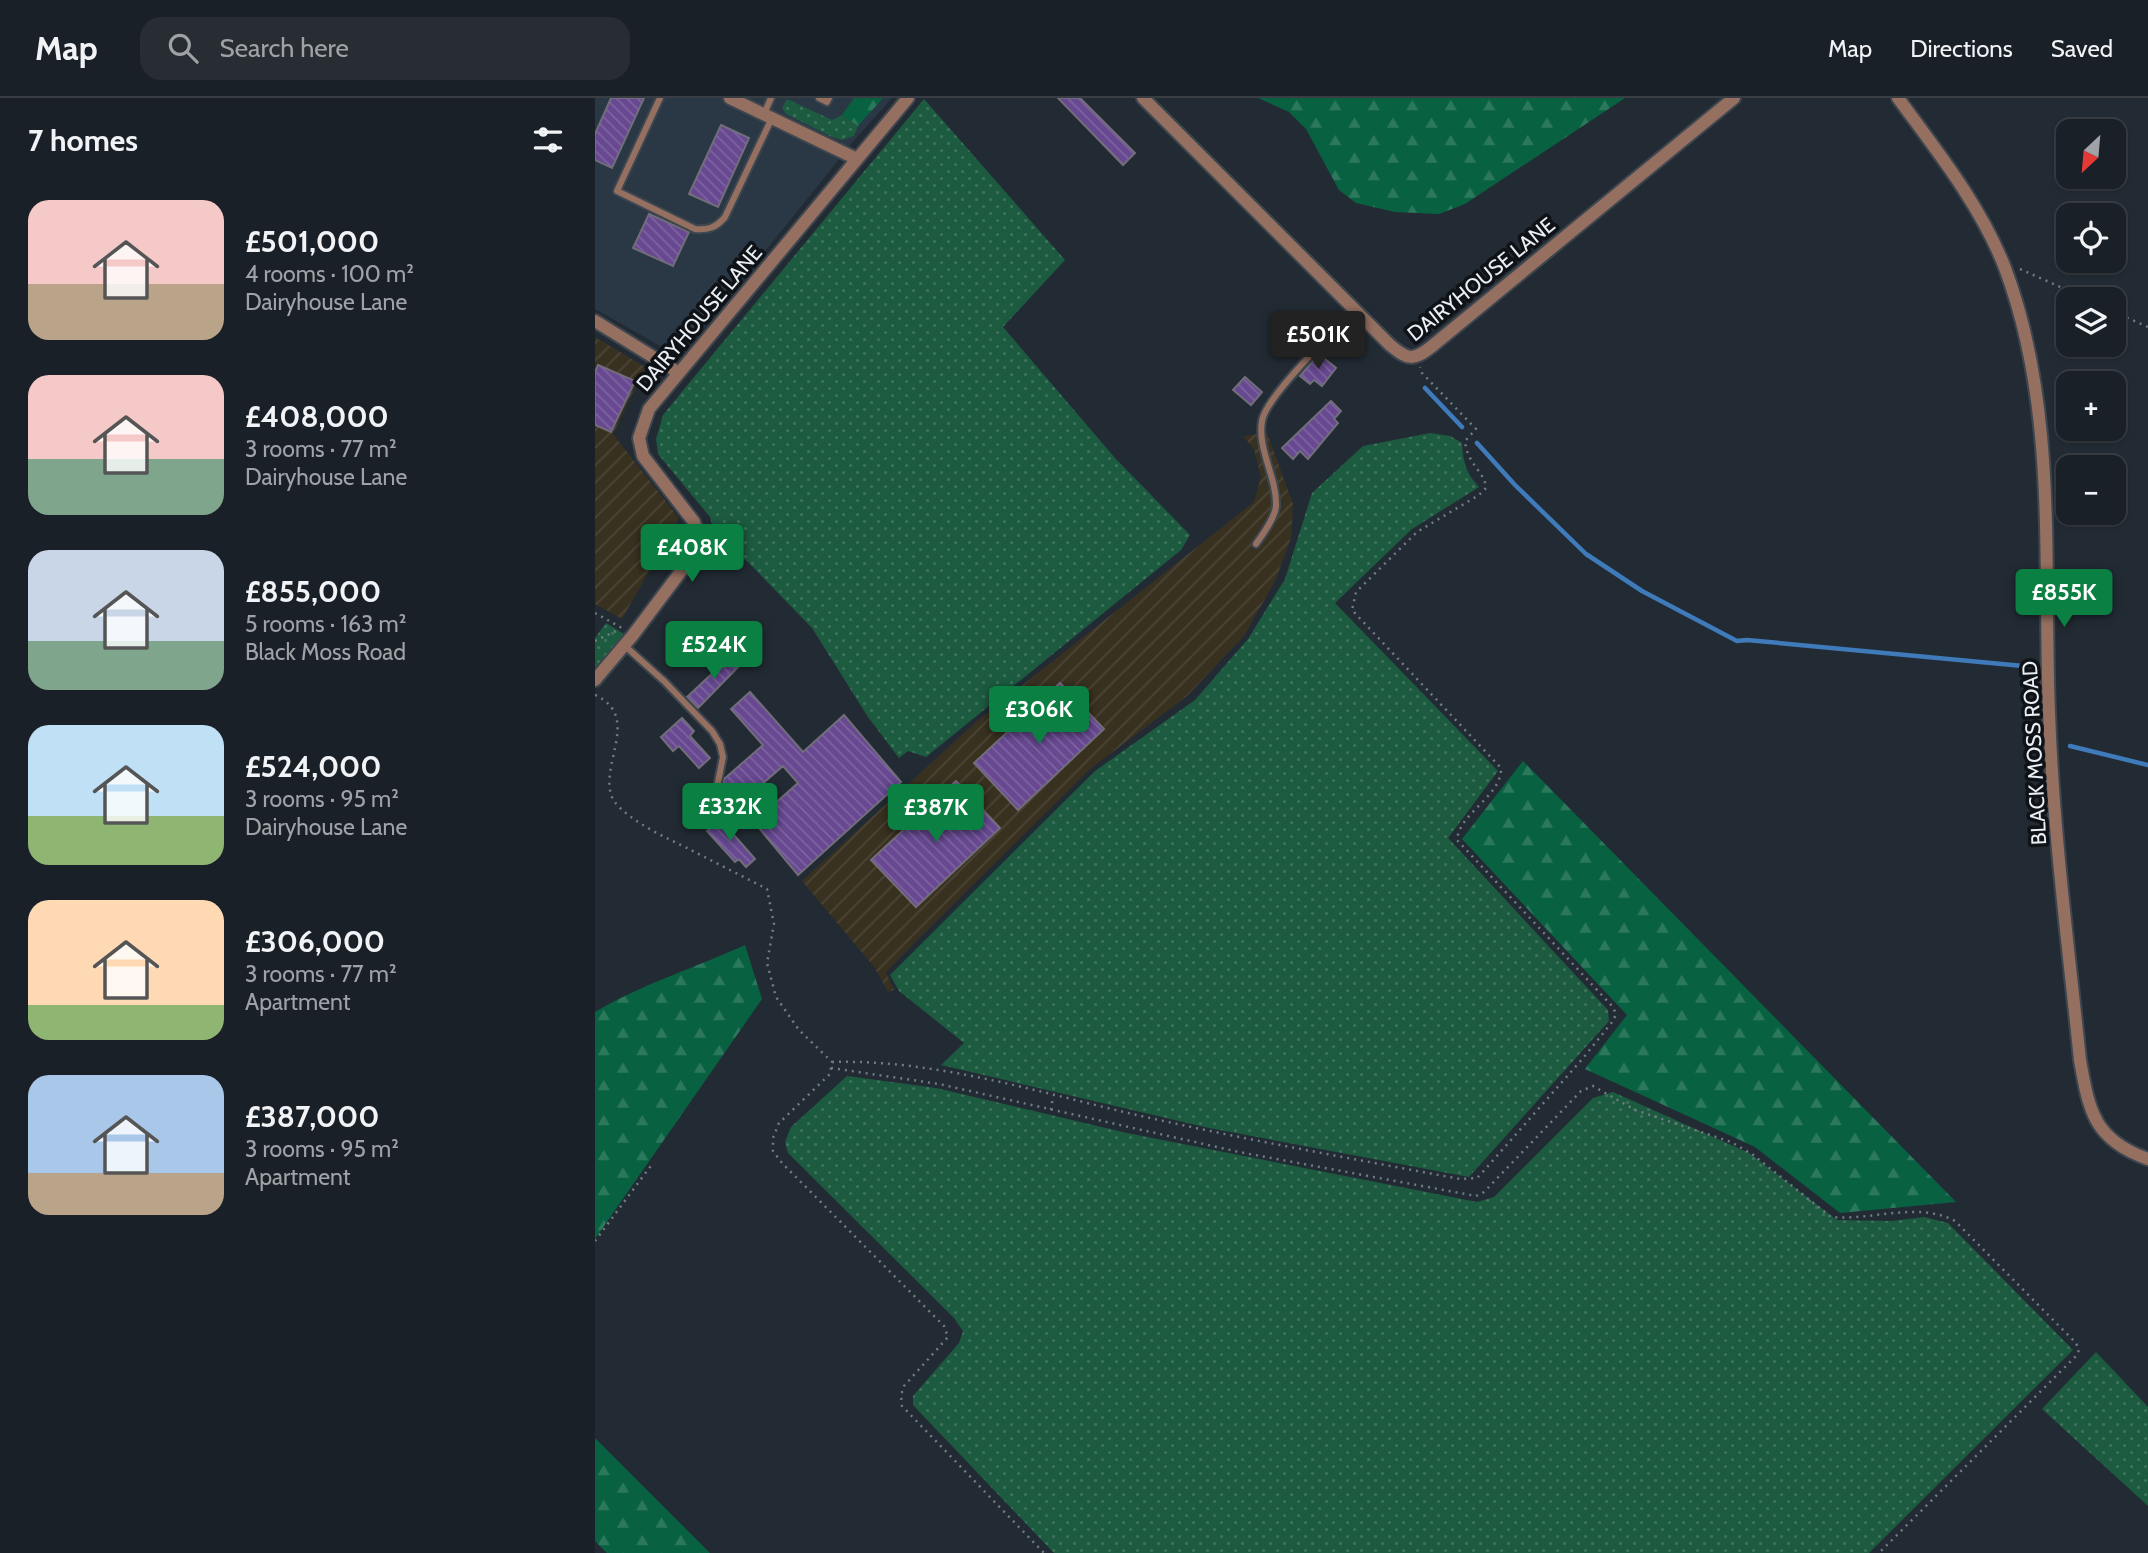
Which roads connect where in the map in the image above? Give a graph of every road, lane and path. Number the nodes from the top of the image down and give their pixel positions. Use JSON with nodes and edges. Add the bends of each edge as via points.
{"nodes":[{"id":1,"x":660,"y":98,"type":"edge"},
{"id":2,"x":730,"y":98,"type":"edge"},
{"id":3,"x":771,"y":98,"type":"edge"},
{"id":4,"x":819,"y":98,"type":"edge"},
{"id":5,"x":829,"y":98,"type":"edge"},
{"id":6,"x":908,"y":98,"type":"edge"},
{"id":7,"x":1143,"y":98,"type":"edge"},
{"id":8,"x":1734,"y":98,"type":"edge"},
{"id":9,"x":1898,"y":98,"type":"edge"},
{"id":10,"x":768,"y":116,"type":"junction"},
{"id":11,"x":857,"y":159,"type":"junction"},
{"id":12,"x":2004,"y":266,"type":"junction"},
{"id":13,"x":2060,"y":287,"type":"edge"},
{"id":14,"x":1356,"y":310,"type":"junction"},
{"id":15,"x":2126,"y":317,"type":"edge"},
{"id":16,"x":595,"y":321,"type":"edge"},
{"id":17,"x":2148,"y":327,"type":"edge"},
{"id":18,"x":1419,"y":356,"type":"junction"},
{"id":19,"x":679,"y":373,"type":"junction"},
{"id":20,"x":1256,"y":544,"type":"dead end"},
{"id":21,"x":595,"y":613,"type":"edge"},
{"id":22,"x":595,"y":641,"type":"edge"},
{"id":23,"x":625,"y":646,"type":"junction"},
{"id":24,"x":595,"y":680,"type":"edge"},
{"id":25,"x":595,"y":695,"type":"edge"},
{"id":26,"x":725,"y":800,"type":"dead end"},
{"id":27,"x":832,"y":1062,"type":"junction"},
{"id":28,"x":831,"y":1068,"type":"junction"},
{"id":29,"x":1053,"y":1096,"type":"junction"},
{"id":30,"x":1051,"y":1110,"type":"junction"},
{"id":31,"x":2148,"y":1159,"type":"edge"},
{"id":32,"x":653,"y":1163,"type":"dead end"},
{"id":33,"x":595,"y":1241,"type":"edge"},
{"id":34,"x":1044,"y":1553,"type":"edge"},
{"id":35,"x":1879,"y":1553,"type":"edge"}],
"edges":[{"from":1,"to":10,"type":"lane","via":[[617,191],[695,229],[707,230],[725,217]]},
{"from":2,"to":10,"type":"street"},
{"from":3,"to":10,"type":"lane"},
{"from":4,"to":5,"type":"lane","via":[[827,102]]},
{"from":6,"to":11,"type":"street","name":"DAIRYHOUSE LANE"},
{"from":7,"to":14,"type":"street","name":"DAIRYHOUSE LANE"},
{"from":8,"to":18,"type":"street","name":"DAIRYHOUSE LANE"},
{"from":9,"to":12,"type":"street","name":"BLACK MOSS ROAD","via":[[1957,181]]},
{"from":10,"to":11,"type":"street"},
{"from":11,"to":19,"type":"street","name":"DAIRYHOUSE LANE"},
{"from":12,"to":13,"type":"path"},
{"from":12,"to":31,"type":"street","name":"BLACK MOSS ROAD","via":[[2038,398],[2054,806],[2080,1060],[2096,1124],[2115,1142]]},
{"from":14,"to":18,"type":"street","name":"DAIRYHOUSE LANE","via":[[1400,354]]},
{"from":14,"to":20,"type":"lane","via":[[1289,380],[1262,417],[1260,435],[1276,508]]},
{"from":15,"to":17,"type":"path"},
{"from":16,"to":19,"type":"street"},
{"from":18,"to":29,"type":"path","via":[[1422,373],[1476,429],[1465,441],[1466,451],[1486,488],[1417,532],[1356,593],[1352,610],[1501,768],[1498,783],[1461,828],[1457,840],[1613,1007],[1613,1021],[1472,1180],[1194,1128]]},
{"from":19,"to":23,"type":"street","name":"DAIRYHOUSE LANE","via":[[649,409],[640,429],[640,446],[649,465],[694,522],[697,546]]},
{"from":21,"to":22,"type":"path","via":[[622,628]]},
{"from":23,"to":24,"type":"street","name":"DAIRYHOUSE LANE"},
{"from":23,"to":26,"type":"lane","via":[[712,731],[723,757],[717,787]]},
{"from":25,"to":27,"type":"path","via":[[607,701],[616,714],[608,776],[614,801],[656,832],[767,889],[773,924],[767,963],[776,998],[799,1030]]},
{"from":27,"to":28,"type":"path"},
{"from":27,"to":29,"type":"path","via":[[938,1069]]},
{"from":28,"to":30,"type":"path","via":[[939,1084]]},
{"from":28,"to":34,"type":"path","via":[[779,1123],[773,1151],[944,1326],[948,1337],[904,1386],[902,1406]]},
{"from":29,"to":30,"type":"path"},
{"from":30,"to":35,"type":"path","via":[[1239,1152],[1476,1196],[1581,1091],[1593,1086],[1635,1110],[1731,1142],[1831,1217],[1944,1215],[1955,1221],[2079,1350]]},
{"from":32,"to":33,"type":"path"}]}
